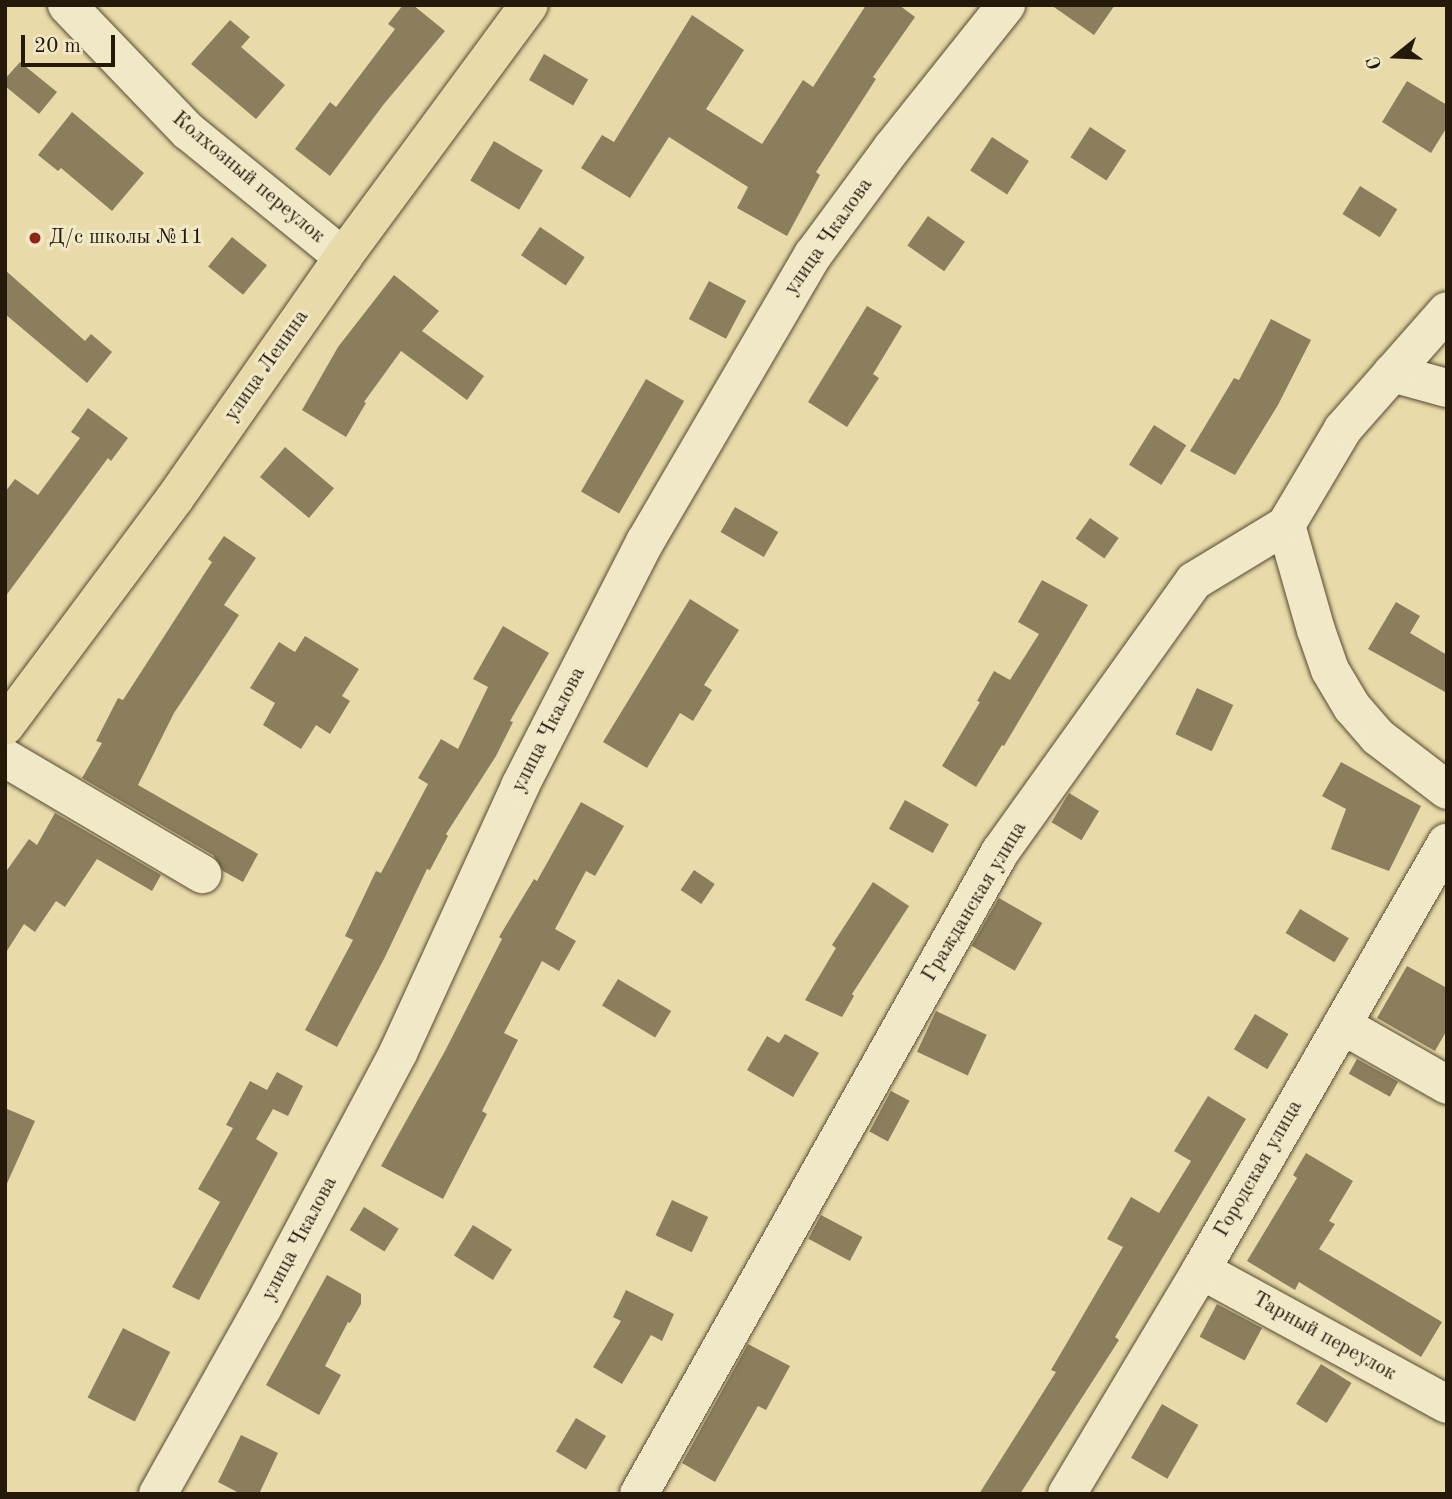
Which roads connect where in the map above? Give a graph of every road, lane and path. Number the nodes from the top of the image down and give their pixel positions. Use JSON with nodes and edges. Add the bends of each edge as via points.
{"nodes":[{"id":1,"x":67,"y":5,"type":"edge"},
{"id":2,"x":529,"y":5,"type":"edge"},
{"id":3,"x":1006,"y":5,"type":"edge"},
{"id":4,"x":343,"y":257,"type":"junction"},
{"id":5,"x":1447,"y":311,"type":"edge"},
{"id":6,"x":1392,"y":373,"type":"junction"},
{"id":7,"x":1447,"y":388,"type":"edge"},
{"id":8,"x":1286,"y":525,"type":"junction"},
{"id":9,"x":5,"y":726,"type":"edge"},
{"id":10,"x":5,"y":758,"type":"edge"},
{"id":11,"x":1447,"y":790,"type":"edge"},
{"id":12,"x":1447,"y":843,"type":"edge"},
{"id":13,"x":202,"y":874,"type":"dead end"},
{"id":14,"x":1342,"y":1025,"type":"junction"},
{"id":15,"x":1447,"y":1085,"type":"edge"},
{"id":16,"x":1201,"y":1270,"type":"junction"},
{"id":17,"x":1447,"y":1404,"type":"edge"},
{"id":18,"x":158,"y":1494,"type":"edge"},
{"id":19,"x":639,"y":1494,"type":"edge"},
{"id":20,"x":1067,"y":1494,"type":"edge"}],
"edges":[{"from":1,"to":4,"type":"street","name":"Колхозный переулок","via":[[188,131]]},
{"from":2,"to":4,"type":"main road","name":"улица Ленина"},
{"from":3,"to":18,"type":"street","name":"улица Чкалова","via":[[813,255],[652,530],[520,786],[398,1053]]},
{"from":4,"to":9,"type":"main road","name":"улица Ленина","via":[[175,498]]},
{"from":5,"to":6,"type":"street","name":"Гражданская улица"},
{"from":6,"to":7,"type":"street"},
{"from":6,"to":8,"type":"street","name":"Гражданская улица","via":[[1343,429]]},
{"from":8,"to":11,"type":"street","via":[[1330,670],[1352,707],[1378,737]]},
{"from":8,"to":19,"type":"street","name":"Гражданская улица","via":[[1194,581],[1000,852]]},
{"from":10,"to":13,"type":"street"},
{"from":12,"to":14,"type":"street","name":"Городская улица"},
{"from":14,"to":15,"type":"street"},
{"from":14,"to":16,"type":"street","name":"Городская улица"},
{"from":16,"to":17,"type":"street","name":"Тарный переулок"},
{"from":16,"to":20,"type":"street","name":"Городская улица"}]}
